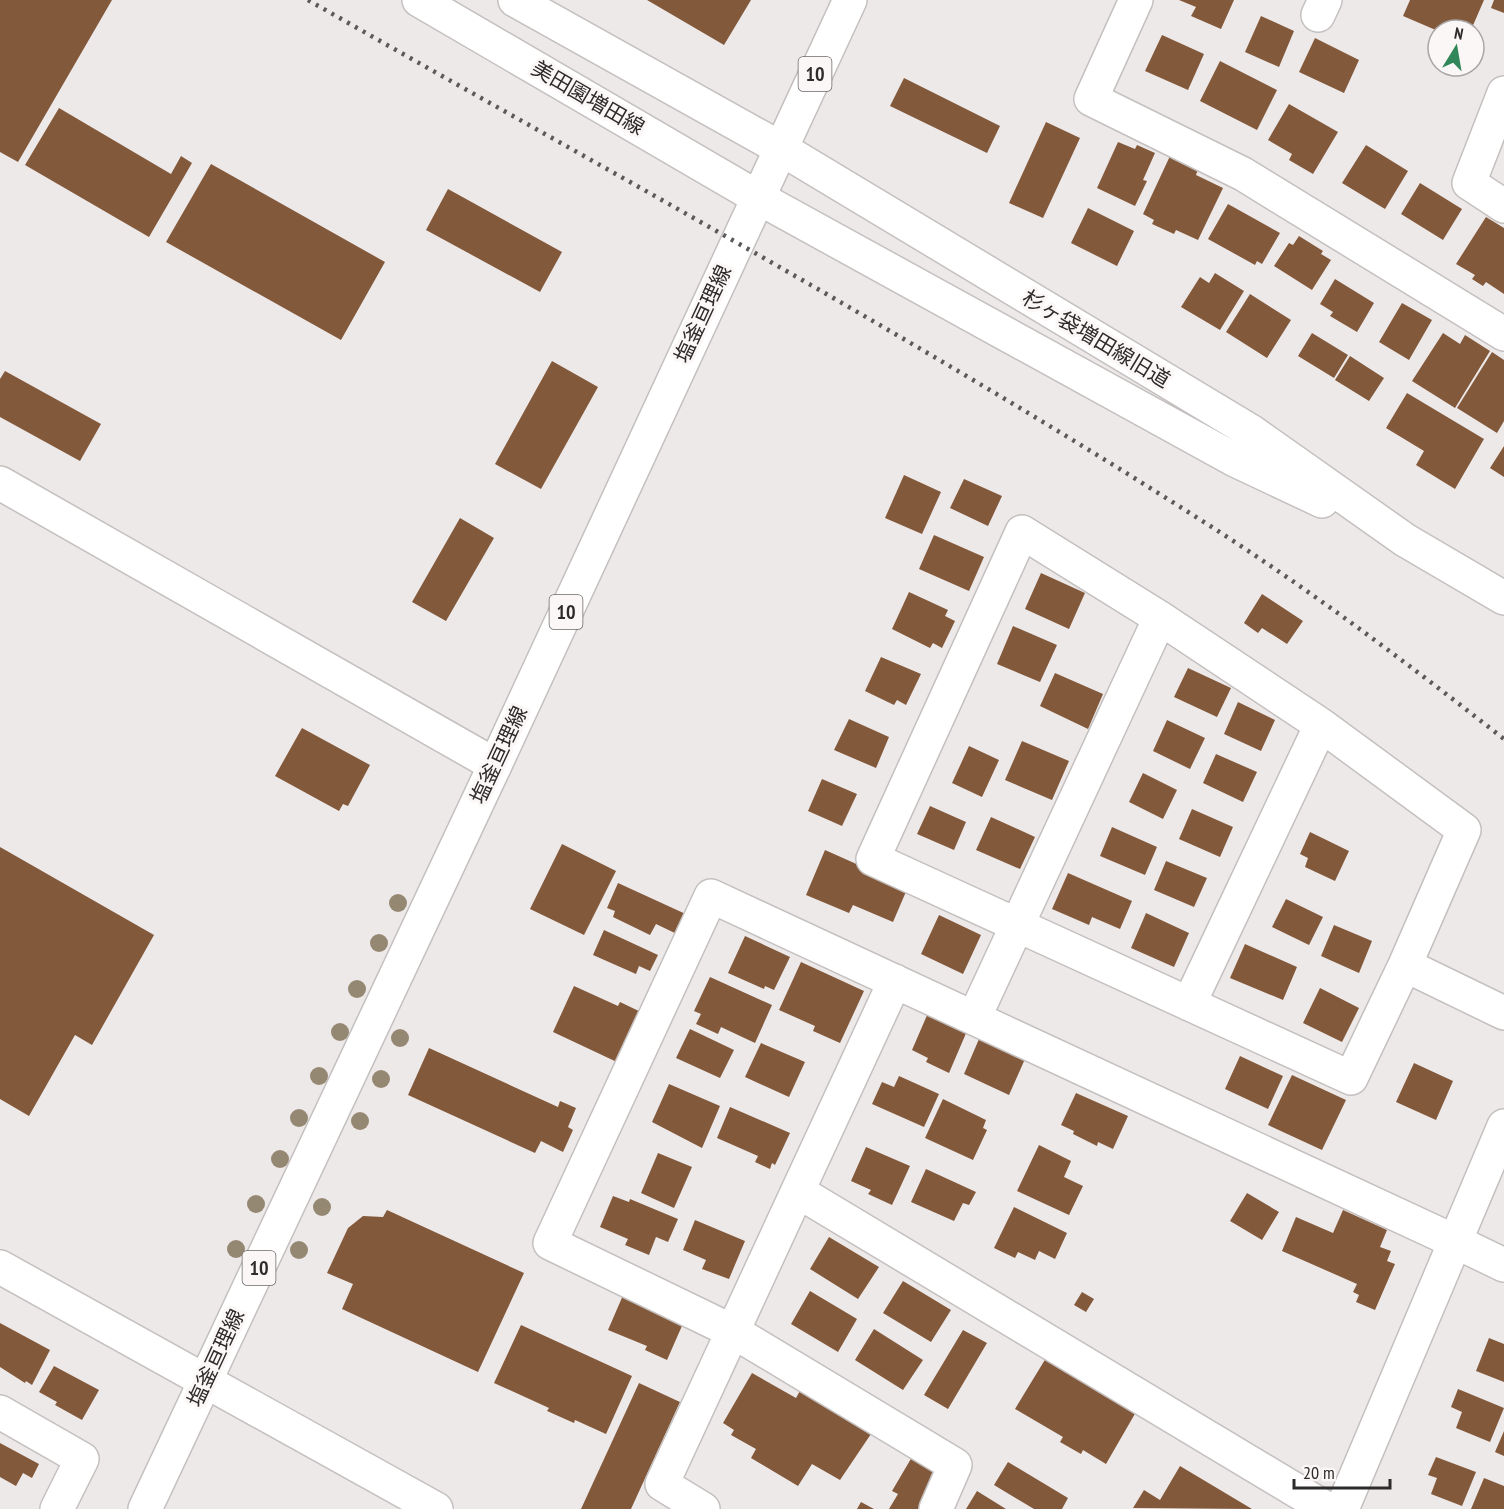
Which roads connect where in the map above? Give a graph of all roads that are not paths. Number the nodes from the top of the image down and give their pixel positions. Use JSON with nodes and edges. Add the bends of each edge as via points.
{"nodes":[{"id":1,"x":419,"y":0,"type":"edge"},
{"id":2,"x":515,"y":0,"type":"edge"},
{"id":3,"x":850,"y":0,"type":"edge"},
{"id":4,"x":1136,"y":0,"type":"edge"},
{"id":5,"x":1504,"y":93,"type":"edge"},
{"id":6,"x":780,"y":148,"type":"junction"},
{"id":7,"x":757,"y":197,"type":"junction"},
{"id":8,"x":1504,"y":206,"type":"edge"},
{"id":9,"x":1504,"y":334,"type":"edge"},
{"id":10,"x":0,"y":483,"type":"edge"},
{"id":11,"x":1405,"y":540,"type":"junction"},
{"id":12,"x":1504,"y":598,"type":"edge"},
{"id":13,"x":1160,"y":618,"type":"junction"},
{"id":14,"x":1321,"y":725,"type":"junction"},
{"id":15,"x":495,"y":765,"type":"junction"},
{"id":16,"x":1016,"y":925,"type":"junction"},
{"id":17,"x":1405,"y":965,"type":"junction"},
{"id":18,"x":895,"y":981,"type":"junction"},
{"id":19,"x":1189,"y":1004,"type":"junction"},
{"id":20,"x":1504,"y":1013,"type":"edge"},
{"id":21,"x":974,"y":1018,"type":"junction"},
{"id":22,"x":1504,"y":1126,"type":"edge"},
{"id":23,"x":799,"y":1192,"type":"junction"},
{"id":24,"x":1456,"y":1242,"type":"junction"},
{"id":25,"x":1504,"y":1265,"type":"edge"},
{"id":26,"x":0,"y":1267,"type":"edge"},
{"id":27,"x":734,"y":1332,"type":"junction"},
{"id":28,"x":206,"y":1380,"type":"junction"},
{"id":29,"x":0,"y":1412,"type":"edge"},
{"id":30,"x":57,"y":1509,"type":"edge"},
{"id":31,"x":145,"y":1509,"type":"edge"},
{"id":32,"x":436,"y":1509,"type":"edge"},
{"id":33,"x":703,"y":1509,"type":"edge"},
{"id":34,"x":936,"y":1509,"type":"edge"},
{"id":35,"x":1327,"y":1509,"type":"edge"},
{"id":36,"x":1342,"y":1509,"type":"edge"}],
"edges":[{"from":1,"to":7,"type":"street","name":"美田園増田線"},
{"from":2,"to":6,"type":"street"},
{"from":3,"to":6,"type":"street","name":"塩釜亘理線","number":"10"},
{"from":4,"to":9,"type":"street","via":[[1091,99],[1243,174]]},
{"from":5,"to":8,"type":"street","via":[[1469,183]]},
{"from":6,"to":7,"type":"street","name":"塩釜亘理線","number":"10"},
{"from":6,"to":11,"type":"street","name":"杉ヶ袋増田線旧道","via":[[1252,432]]},
{"from":7,"to":11,"type":"street","name":"杉ヶ袋増田線旧道","via":[[1235,460]]},
{"from":7,"to":15,"type":"street","name":"塩釜亘理線","number":"10"},
{"from":10,"to":15,"type":"street"},
{"from":11,"to":12,"type":"street","name":"杉ヶ袋増田線旧道"},
{"from":13,"to":14,"type":"street"},
{"from":13,"to":16,"type":"street"},
{"from":13,"to":16,"type":"street","via":[[1022,532],[873,859]]},
{"from":14,"to":17,"type":"street","via":[[1464,830]]},
{"from":14,"to":19,"type":"street"},
{"from":15,"to":28,"type":"street","name":"塩釜亘理線","number":"10"},
{"from":16,"to":19,"type":"street"},
{"from":16,"to":21,"type":"street"},
{"from":17,"to":19,"type":"street","via":[[1351,1078]]},
{"from":17,"to":20,"type":"street"},
{"from":18,"to":21,"type":"street"},
{"from":18,"to":23,"type":"street"},
{"from":18,"to":27,"type":"street","via":[[711,896],[555,1232],[550,1243]]},
{"from":21,"to":24,"type":"street"},
{"from":22,"to":24,"type":"street"},
{"from":23,"to":27,"type":"street"},
{"from":23,"to":35,"type":"street"},
{"from":24,"to":25,"type":"street"},
{"from":24,"to":36,"type":"street"},
{"from":26,"to":28,"type":"street"},
{"from":27,"to":33,"type":"street","via":[[662,1484]]},
{"from":27,"to":34,"type":"street","via":[[955,1464]]},
{"from":28,"to":31,"type":"street","name":"塩釜亘理線","number":"10"},
{"from":28,"to":32,"type":"street"},
{"from":29,"to":30,"type":"street","via":[[82,1458]]}]}
